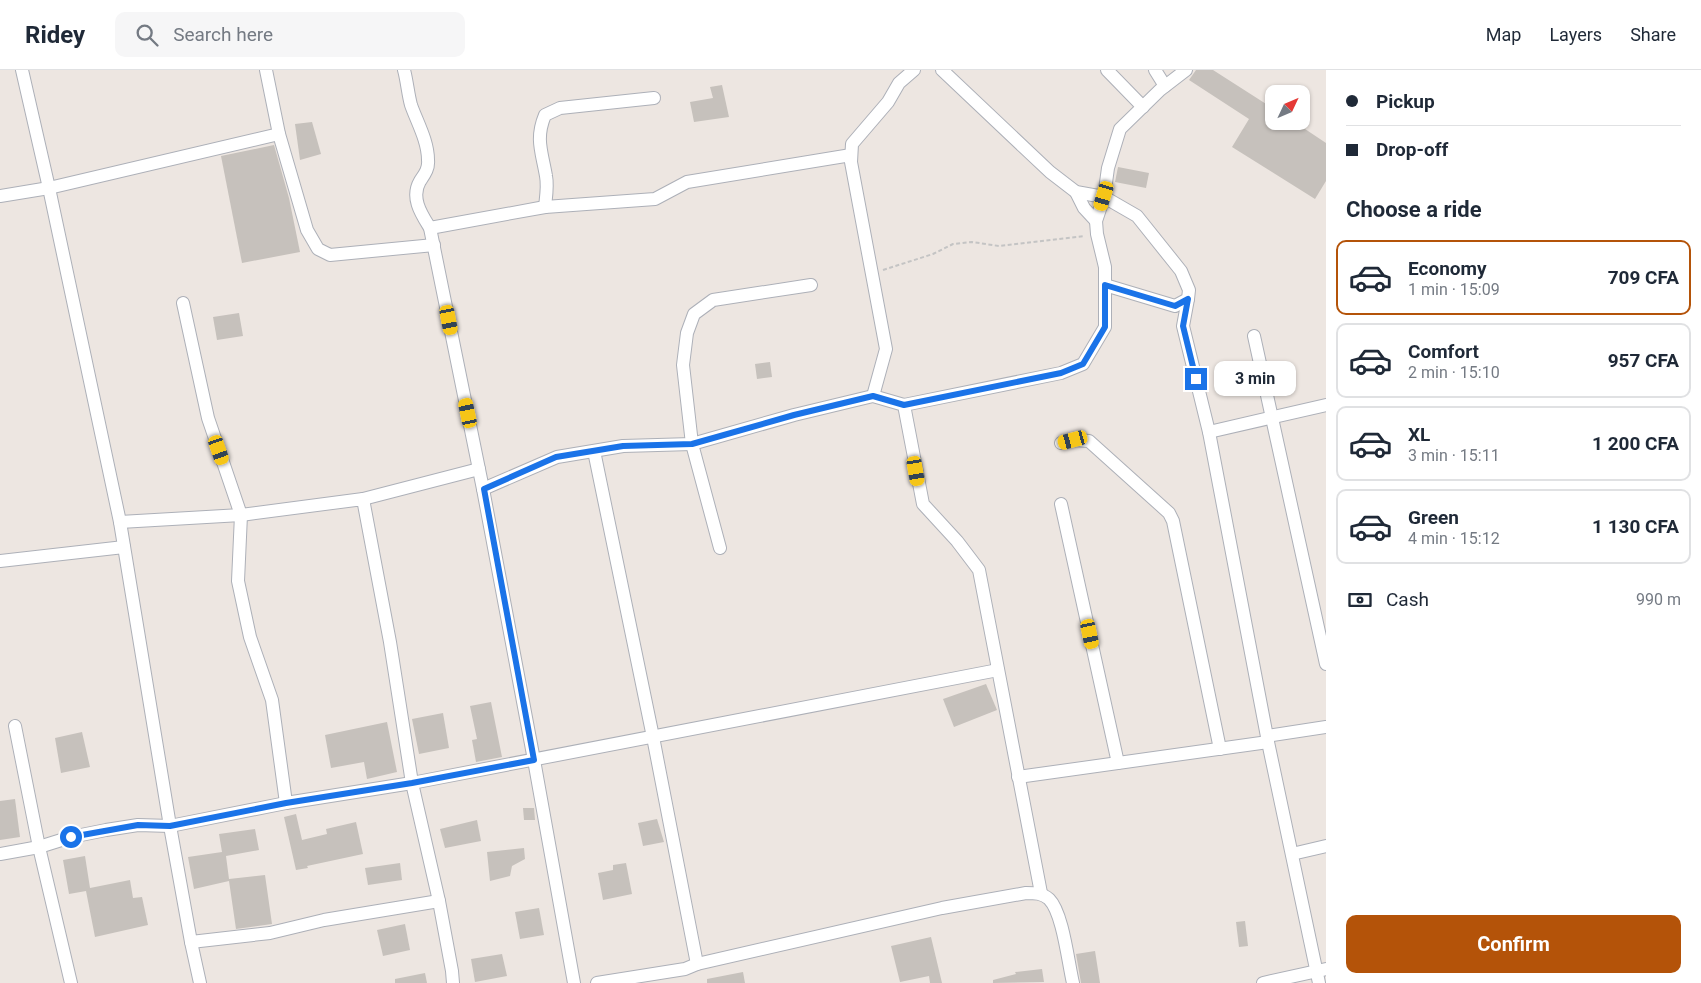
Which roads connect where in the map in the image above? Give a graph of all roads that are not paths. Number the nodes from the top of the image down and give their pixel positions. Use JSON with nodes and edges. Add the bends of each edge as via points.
{"nodes":[{"id":1,"x":22,"y":70,"type":"edge"},
{"id":2,"x":266,"y":70,"type":"edge"},
{"id":3,"x":404,"y":70,"type":"edge"},
{"id":4,"x":914,"y":70,"type":"edge"},
{"id":5,"x":942,"y":70,"type":"edge"},
{"id":6,"x":1106,"y":70,"type":"edge"},
{"id":7,"x":1155,"y":70,"type":"edge"},
{"id":8,"x":1186,"y":70,"type":"edge"},
{"id":9,"x":1165,"y":86,"type":"junction"},
{"id":10,"x":654,"y":98,"type":"dead end"},
{"id":11,"x":1143,"y":107,"type":"junction"},
{"id":12,"x":278,"y":134,"type":"junction"},
{"id":13,"x":851,"y":155,"type":"junction"},
{"id":14,"x":49,"y":188,"type":"junction"},
{"id":15,"x":1076,"y":192,"type":"junction"},
{"id":16,"x":0,"y":196,"type":"edge"},
{"id":17,"x":1104,"y":196,"type":"junction"},
{"id":18,"x":545,"y":207,"type":"junction"},
{"id":19,"x":1096,"y":221,"type":"junction"},
{"id":20,"x":430,"y":228,"type":"junction"},
{"id":21,"x":434,"y":245,"type":"junction"},
{"id":22,"x":811,"y":285,"type":"dead end"},
{"id":23,"x":1105,"y":285,"type":"junction"},
{"id":24,"x":1188,"y":299,"type":"junction"},
{"id":25,"x":182,"y":303,"type":"dead end"},
{"id":26,"x":1254,"y":336,"type":"dead end"},
{"id":27,"x":873,"y":396,"type":"junction"},
{"id":28,"x":904,"y":405,"type":"junction"},
{"id":29,"x":1326,"y":405,"type":"edge"},
{"id":30,"x":1273,"y":417,"type":"junction"},
{"id":31,"x":1209,"y":432,"type":"junction"},
{"id":32,"x":1061,"y":443,"type":"dead end"},
{"id":33,"x":692,"y":444,"type":"junction"},
{"id":34,"x":594,"y":451,"type":"junction"},
{"id":35,"x":479,"y":469,"type":"junction"},
{"id":36,"x":484,"y":489,"type":"junction"},
{"id":37,"x":363,"y":500,"type":"junction"},
{"id":38,"x":1062,"y":504,"type":"dead end"},
{"id":39,"x":241,"y":514,"type":"junction"},
{"id":40,"x":120,"y":522,"type":"junction"},
{"id":41,"x":124,"y":547,"type":"junction"},
{"id":42,"x":720,"y":548,"type":"dead end"},
{"id":43,"x":0,"y":561,"type":"edge"},
{"id":44,"x":1326,"y":664,"type":"edge"},
{"id":45,"x":998,"y":670,"type":"junction"},
{"id":46,"x":15,"y":726,"type":"dead end"},
{"id":47,"x":1326,"y":727,"type":"edge"},
{"id":48,"x":653,"y":737,"type":"junction"},
{"id":49,"x":1267,"y":739,"type":"junction"},
{"id":50,"x":1220,"y":749,"type":"junction"},
{"id":51,"x":534,"y":760,"type":"junction"},
{"id":52,"x":1118,"y":763,"type":"junction"},
{"id":53,"x":1018,"y":777,"type":"junction"},
{"id":54,"x":412,"y":783,"type":"junction"},
{"id":55,"x":286,"y":803,"type":"junction"},
{"id":56,"x":170,"y":826,"type":"junction"},
{"id":57,"x":1326,"y":846,"type":"edge"},
{"id":58,"x":39,"y":847,"type":"junction"},
{"id":59,"x":0,"y":854,"type":"edge"},
{"id":60,"x":1292,"y":854,"type":"junction"},
{"id":61,"x":1041,"y":893,"type":"junction"},
{"id":62,"x":440,"y":901,"type":"junction"},
{"id":63,"x":191,"y":942,"type":"junction"},
{"id":64,"x":697,"y":964,"type":"junction"},
{"id":65,"x":1321,"y":975,"type":"edge"},
{"id":66,"x":71,"y":983,"type":"edge"},
{"id":67,"x":200,"y":983,"type":"edge"},
{"id":68,"x":452,"y":983,"type":"edge"},
{"id":69,"x":574,"y":983,"type":"edge"},
{"id":70,"x":597,"y":983,"type":"edge"},
{"id":71,"x":1073,"y":983,"type":"edge"},
{"id":72,"x":1263,"y":983,"type":"edge"}],
"edges":[{"from":1,"to":14,"type":"street"},
{"from":2,"to":12,"type":"street"},
{"from":3,"to":20,"type":"street","via":[[410,102],[429,161],[418,183],[416,196],[418,208]]},
{"from":4,"to":13,"type":"street","via":[[899,83],[888,102],[852,144]]},
{"from":5,"to":15,"type":"street","via":[[1050,172]]},
{"from":6,"to":11,"type":"street"},
{"from":7,"to":9,"type":"street"},
{"from":8,"to":9,"type":"street"},
{"from":9,"to":11,"type":"street"},
{"from":10,"to":18,"type":"street","via":[[560,108],[545,115],[540,128],[540,150],[547,178]]},
{"from":11,"to":17,"type":"street","via":[[1120,129],[1108,168]]},
{"from":12,"to":14,"type":"street"},
{"from":12,"to":21,"type":"street","via":[[307,230],[318,249],[330,255]]},
{"from":13,"to":18,"type":"street","via":[[687,182],[655,199]]},
{"from":13,"to":27,"type":"street","via":[[886,349]]},
{"from":14,"to":16,"type":"street"},
{"from":14,"to":40,"type":"street"},
{"from":15,"to":17,"type":"street"},
{"from":15,"to":19,"type":"street"},
{"from":17,"to":19,"type":"street"},
{"from":17,"to":24,"type":"street","via":[[1137,216],[1181,271],[1189,290]]},
{"from":18,"to":20,"type":"street"},
{"from":19,"to":23,"type":"street","via":[[1105,267]]},
{"from":20,"to":21,"type":"street"},
{"from":21,"to":35,"type":"street"},
{"from":22,"to":33,"type":"street","via":[[713,300],[694,314],[686,333],[683,364]]},
{"from":23,"to":24,"type":"street","via":[[1175,306]]},
{"from":23,"to":28,"type":"street","via":[[1105,327],[1083,364],[1061,373]]},
{"from":24,"to":31,"type":"street","via":[[1183,326]]},
{"from":25,"to":39,"type":"street","via":[[208,418]]},
{"from":26,"to":30,"type":"street"},
{"from":27,"to":28,"type":"street"},
{"from":27,"to":33,"type":"street"},
{"from":28,"to":45,"type":"street","via":[[923,504],[979,570]]},
{"from":29,"to":30,"type":"street"},
{"from":30,"to":31,"type":"street"},
{"from":30,"to":44,"type":"street"},
{"from":31,"to":49,"type":"street"},
{"from":32,"to":50,"type":"street","via":[[1089,441],[1169,513]]},
{"from":33,"to":34,"type":"street","via":[[623,446]]},
{"from":33,"to":42,"type":"street"},
{"from":34,"to":36,"type":"street","via":[[556,457]]},
{"from":34,"to":48,"type":"street"},
{"from":35,"to":36,"type":"street"},
{"from":35,"to":37,"type":"street"},
{"from":36,"to":51,"type":"street"},
{"from":37,"to":39,"type":"street"},
{"from":37,"to":54,"type":"street"},
{"from":38,"to":52,"type":"street"},
{"from":39,"to":40,"type":"street"},
{"from":39,"to":55,"type":"street","via":[[238,581],[250,637],[272,700]]},
{"from":40,"to":41,"type":"street"},
{"from":41,"to":43,"type":"street"},
{"from":41,"to":56,"type":"street"},
{"from":45,"to":48,"type":"street"},
{"from":45,"to":53,"type":"street"},
{"from":46,"to":58,"type":"street"},
{"from":47,"to":49,"type":"street"},
{"from":48,"to":51,"type":"street"},
{"from":48,"to":64,"type":"street"},
{"from":49,"to":50,"type":"street"},
{"from":49,"to":60,"type":"street"},
{"from":50,"to":52,"type":"street"},
{"from":51,"to":54,"type":"street"},
{"from":51,"to":69,"type":"street"},
{"from":52,"to":53,"type":"street"},
{"from":53,"to":61,"type":"street"},
{"from":54,"to":55,"type":"street"},
{"from":54,"to":62,"type":"street"},
{"from":55,"to":56,"type":"street"},
{"from":56,"to":58,"type":"street","via":[[138,825],[71,837]]},
{"from":56,"to":63,"type":"street"},
{"from":57,"to":60,"type":"street"},
{"from":58,"to":59,"type":"street"},
{"from":58,"to":66,"type":"street"},
{"from":60,"to":65,"type":"street"},
{"from":61,"to":64,"type":"street","via":[[942,908]]},
{"from":61,"to":71,"type":"street","via":[[1049,899],[1058,915]]},
{"from":62,"to":63,"type":"street","via":[[324,920],[270,933]]},
{"from":62,"to":68,"type":"street"},
{"from":63,"to":67,"type":"street"},
{"from":64,"to":70,"type":"street","via":[[685,969]]},
{"from":65,"to":72,"type":"street"}]}
